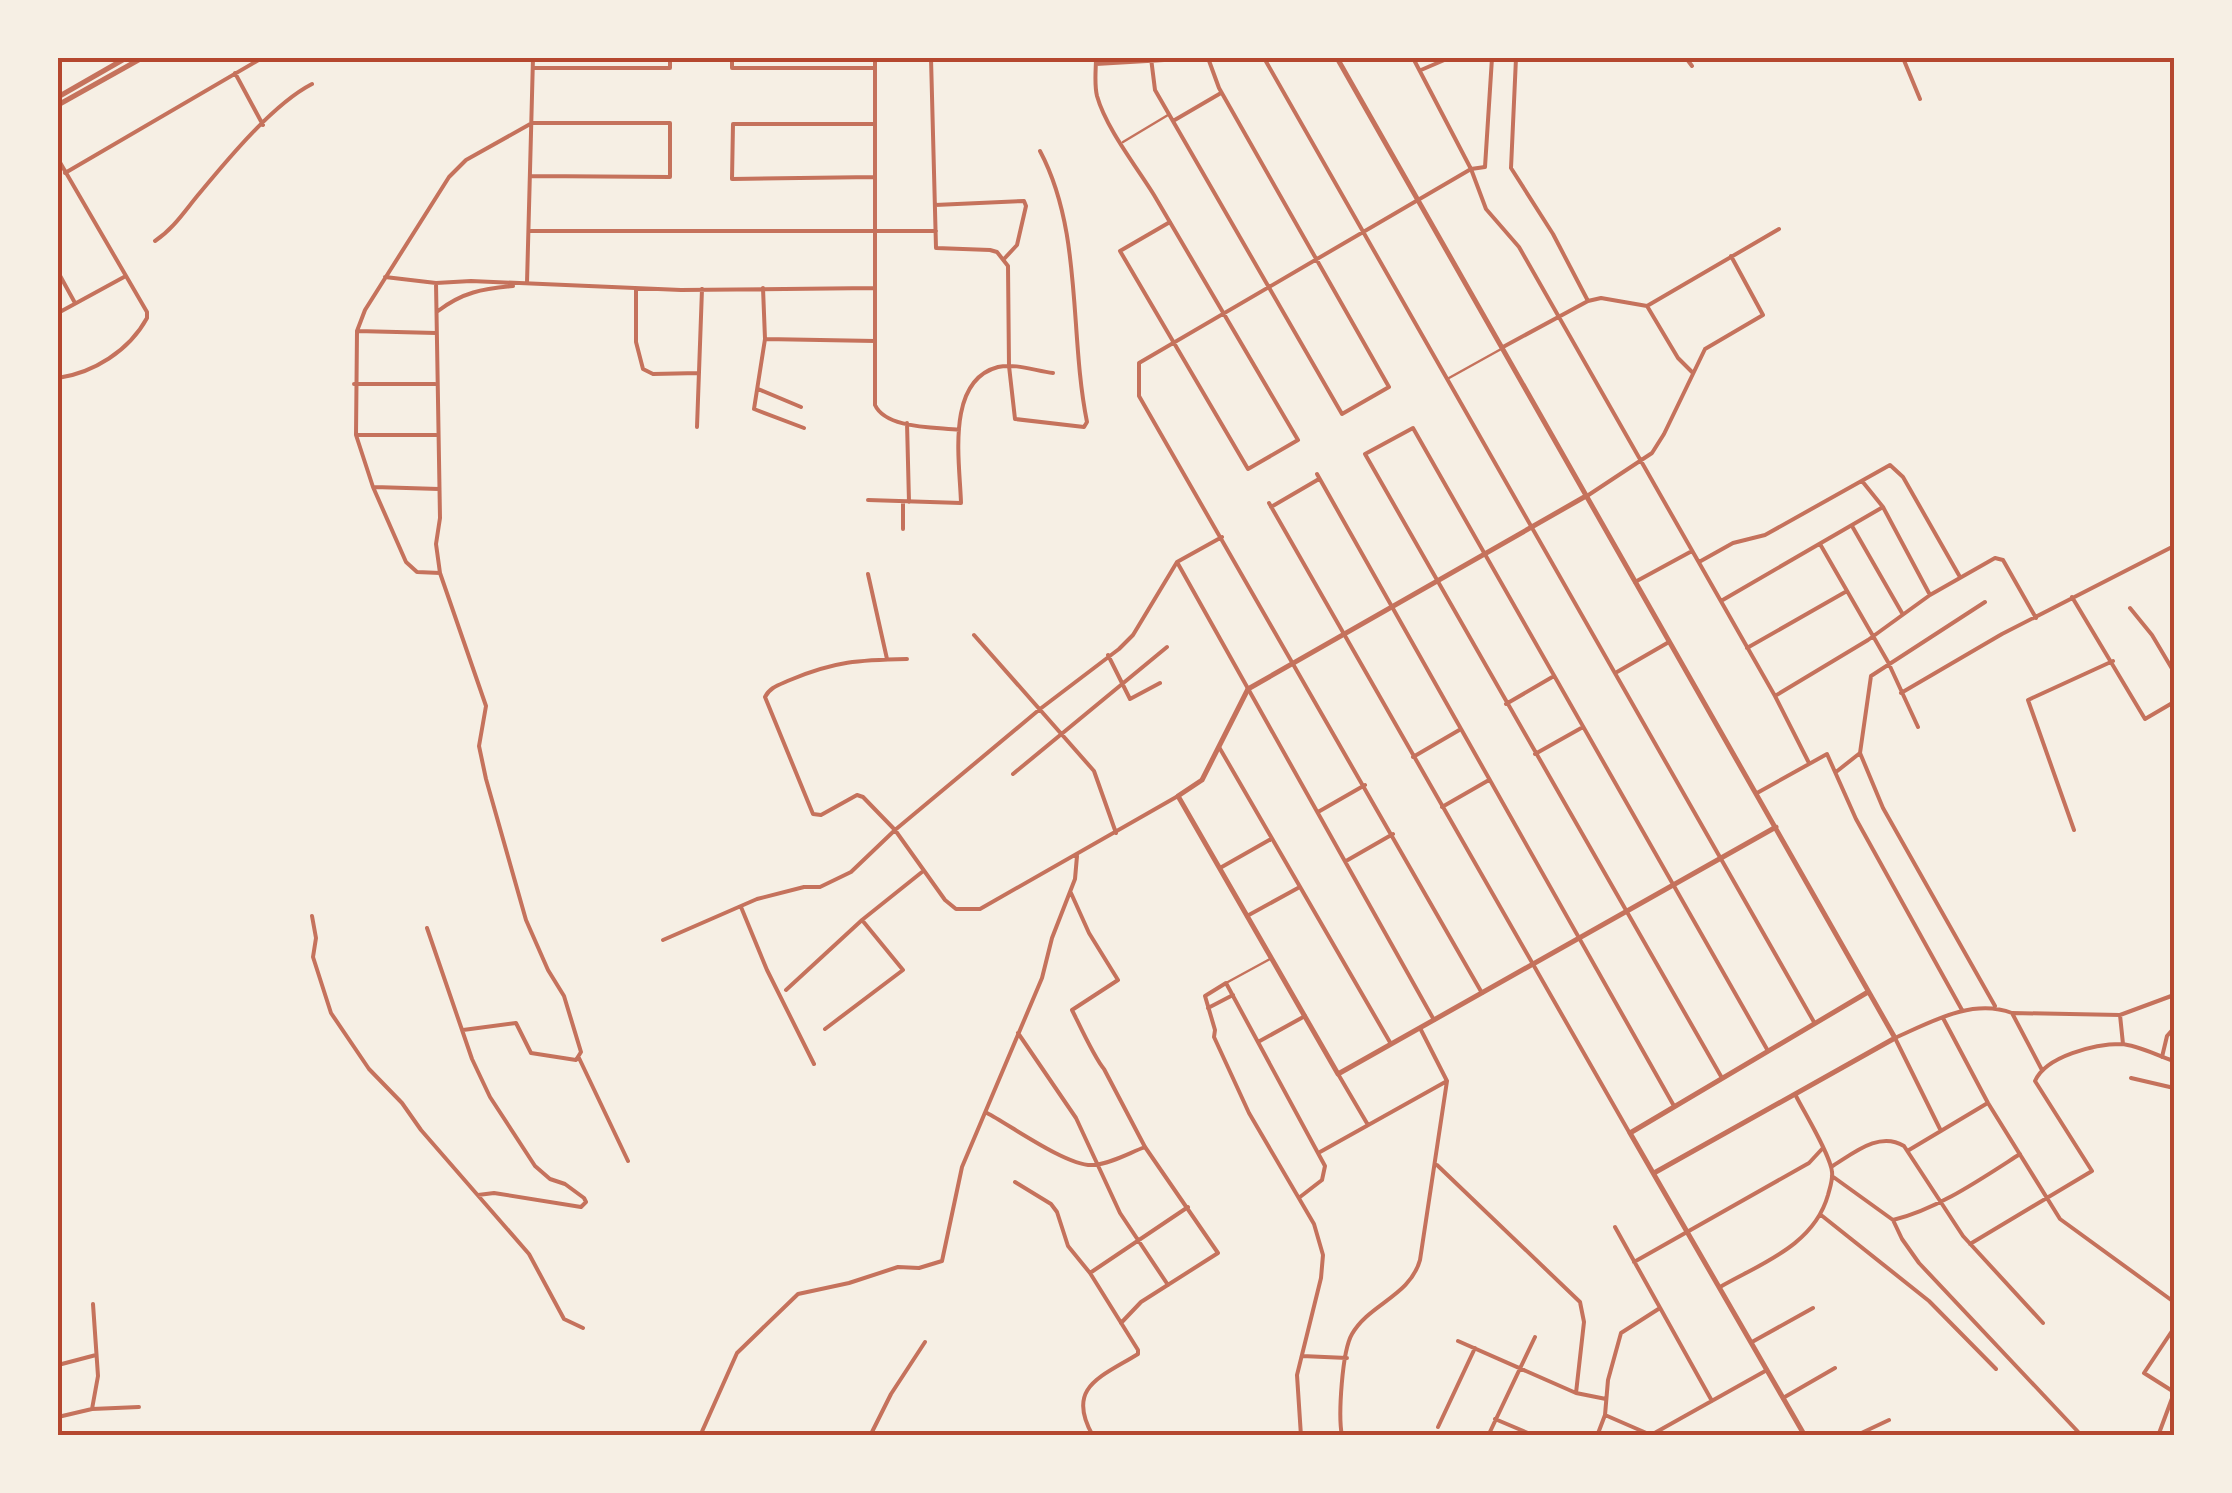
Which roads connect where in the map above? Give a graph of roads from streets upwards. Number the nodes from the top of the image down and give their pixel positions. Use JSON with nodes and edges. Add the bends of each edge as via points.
{"nodes":[{"id":1,"x":126,"y":58,"type":"edge"},
{"id":2,"x":142,"y":58,"type":"edge"},
{"id":3,"x":262,"y":58,"type":"edge"},
{"id":4,"x":533,"y":58,"type":"edge"},
{"id":5,"x":670,"y":58,"type":"edge"},
{"id":6,"x":732,"y":58,"type":"edge"},
{"id":7,"x":874,"y":58,"type":"edge"},
{"id":8,"x":931,"y":58,"type":"edge"},
{"id":9,"x":1198,"y":58,"type":"edge"},
{"id":10,"x":1208,"y":58,"type":"edge"},
{"id":11,"x":1264,"y":58,"type":"edge"},
{"id":12,"x":1340,"y":58,"type":"edge"},
{"id":13,"x":1413,"y":58,"type":"edge"},
{"id":14,"x":1449,"y":58,"type":"edge"},
{"id":15,"x":1492,"y":58,"type":"edge"},
{"id":16,"x":1516,"y":58,"type":"edge"},
{"id":17,"x":1686,"y":58,"type":"edge"},
{"id":18,"x":1903,"y":58,"type":"edge"},
{"id":19,"x":1152,"y":60,"type":"edge"},
{"id":20,"x":1096,"y":61,"type":"edge"},
{"id":21,"x":1692,"y":66,"type":"dead end"},
{"id":22,"x":533,"y":68,"type":"junction"},
{"id":23,"x":874,"y":68,"type":"junction"},
{"id":24,"x":1420,"y":70,"type":"junction"},
{"id":25,"x":235,"y":73,"type":"junction"},
{"id":26,"x":312,"y":84,"type":"dead end"},
{"id":27,"x":1221,"y":93,"type":"junction"},
{"id":28,"x":58,"y":96,"type":"edge"},
{"id":29,"x":1920,"y":99,"type":"dead end"},
{"id":30,"x":58,"y":106,"type":"edge"},
{"id":31,"x":1168,"y":115,"type":"junction"},
{"id":32,"x":1172,"y":121,"type":"junction"},
{"id":33,"x":532,"y":124,"type":"junction"},
{"id":34,"x":874,"y":124,"type":"junction"},
{"id":35,"x":263,"y":125,"type":"junction"},
{"id":36,"x":1122,"y":142,"type":"junction"},
{"id":37,"x":1040,"y":151,"type":"dead end"},
{"id":38,"x":58,"y":160,"type":"edge"},
{"id":39,"x":1471,"y":169,"type":"junction"},
{"id":40,"x":65,"y":173,"type":"junction"},
{"id":41,"x":532,"y":176,"type":"junction"},
{"id":42,"x":874,"y":177,"type":"junction"},
{"id":43,"x":1419,"y":202,"type":"junction"},
{"id":44,"x":936,"y":205,"type":"junction"},
{"id":45,"x":1170,"y":222,"type":"junction"},
{"id":46,"x":1779,"y":229,"type":"dead end"},
{"id":47,"x":531,"y":231,"type":"junction"},
{"id":48,"x":936,"y":231,"type":"junction"},
{"id":49,"x":875,"y":232,"type":"junction"},
{"id":50,"x":1364,"y":232,"type":"junction"},
{"id":51,"x":155,"y":241,"type":"dead end"},
{"id":52,"x":1731,"y":256,"type":"junction"},
{"id":53,"x":1004,"y":259,"type":"junction"},
{"id":54,"x":1316,"y":260,"type":"junction"},
{"id":55,"x":58,"y":272,"type":"edge"},
{"id":56,"x":124,"y":277,"type":"junction"},
{"id":57,"x":385,"y":277,"type":"junction"},
{"id":58,"x":436,"y":283,"type":"junction"},
{"id":59,"x":527,"y":285,"type":"junction"},
{"id":60,"x":1268,"y":287,"type":"junction"},
{"id":61,"x":763,"y":288,"type":"junction"},
{"id":62,"x":875,"y":288,"type":"junction"},
{"id":63,"x":636,"y":289,"type":"junction"},
{"id":64,"x":702,"y":289,"type":"junction"},
{"id":65,"x":1588,"y":301,"type":"junction"},
{"id":66,"x":75,"y":303,"type":"junction"},
{"id":67,"x":1647,"y":306,"type":"junction"},
{"id":68,"x":438,"y":312,"type":"junction"},
{"id":69,"x":58,"y":313,"type":"edge"},
{"id":70,"x":1223,"y":313,"type":"junction"},
{"id":71,"x":1558,"y":317,"type":"junction"},
{"id":72,"x":357,"y":332,"type":"junction"},
{"id":73,"x":436,"y":333,"type":"junction"},
{"id":74,"x":765,"y":339,"type":"junction"},
{"id":75,"x":875,"y":341,"type":"junction"},
{"id":76,"x":1172,"y":342,"type":"junction"},
{"id":77,"x":1503,"y":348,"type":"junction"},
{"id":78,"x":1009,"y":366,"type":"junction"},
{"id":79,"x":1692,"y":372,"type":"junction"},
{"id":80,"x":700,"y":373,"type":"junction"},
{"id":81,"x":1053,"y":373,"type":"dead end"},
{"id":82,"x":58,"y":378,"type":"edge"},
{"id":83,"x":1447,"y":379,"type":"junction"},
{"id":84,"x":354,"y":384,"type":"junction"},
{"id":85,"x":436,"y":384,"type":"junction"},
{"id":86,"x":758,"y":390,"type":"junction"},
{"id":87,"x":801,"y":407,"type":"dead end"},
{"id":88,"x":907,"y":422,"type":"junction"},
{"id":89,"x":697,"y":427,"type":"dead end"},
{"id":90,"x":804,"y":428,"type":"dead end"},
{"id":91,"x":960,"y":430,"type":"junction"},
{"id":92,"x":356,"y":435,"type":"junction"},
{"id":93,"x":438,"y":435,"type":"junction"},
{"id":94,"x":1642,"y":462,"type":"junction"},
{"id":95,"x":1862,"y":480,"type":"junction"},
{"id":96,"x":373,"y":487,"type":"junction"},
{"id":97,"x":439,"y":489,"type":"junction"},
{"id":98,"x":1586,"y":496,"type":"junction"},
{"id":99,"x":868,"y":500,"type":"dead end"},
{"id":100,"x":906,"y":502,"type":"junction"},
{"id":101,"x":1883,"y":507,"type":"junction"},
{"id":102,"x":1852,"y":526,"type":"junction"},
{"id":103,"x":1532,"y":527,"type":"junction"},
{"id":104,"x":903,"y":530,"type":"dead end"},
{"id":105,"x":1222,"y":536,"type":"junction"},
{"id":106,"x":1820,"y":544,"type":"junction"},
{"id":107,"x":2174,"y":546,"type":"edge"},
{"id":108,"x":1692,"y":551,"type":"junction"},
{"id":109,"x":1485,"y":555,"type":"junction"},
{"id":110,"x":1177,"y":562,"type":"junction"},
{"id":111,"x":1698,"y":562,"type":"junction"},
{"id":112,"x":440,"y":573,"type":"junction"},
{"id":113,"x":868,"y":574,"type":"dead end"},
{"id":114,"x":1960,"y":577,"type":"junction"},
{"id":115,"x":1437,"y":582,"type":"junction"},
{"id":116,"x":1635,"y":582,"type":"junction"},
{"id":117,"x":1847,"y":592,"type":"junction"},
{"id":118,"x":1930,"y":595,"type":"junction"},
{"id":119,"x":2072,"y":597,"type":"junction"},
{"id":120,"x":1721,"y":601,"type":"junction"},
{"id":121,"x":1985,"y":602,"type":"dead end"},
{"id":122,"x":1392,"y":607,"type":"junction"},
{"id":123,"x":2130,"y":608,"type":"dead end"},
{"id":124,"x":1902,"y":613,"type":"junction"},
{"id":125,"x":2036,"y":618,"type":"junction"},
{"id":126,"x":1343,"y":634,"type":"junction"},
{"id":127,"x":974,"y":635,"type":"dead end"},
{"id":128,"x":1872,"y":636,"type":"junction"},
{"id":129,"x":1669,"y":642,"type":"junction"},
{"id":130,"x":1167,"y":647,"type":"dead end"},
{"id":131,"x":1747,"y":648,"type":"junction"},
{"id":132,"x":1108,"y":656,"type":"junction"},
{"id":133,"x":906,"y":658,"type":"dead end"},
{"id":134,"x":888,"y":659,"type":"junction"},
{"id":135,"x":2112,"y":661,"type":"junction"},
{"id":136,"x":1888,"y":662,"type":"junction"},
{"id":137,"x":1294,"y":663,"type":"junction"},
{"id":138,"x":2174,"y":672,"type":"edge"},
{"id":139,"x":1615,"y":673,"type":"junction"},
{"id":140,"x":1554,"y":676,"type":"junction"},
{"id":141,"x":1121,"y":682,"type":"junction"},
{"id":142,"x":1160,"y":683,"type":"dead end"},
{"id":143,"x":1248,"y":689,"type":"junction"},
{"id":144,"x":1901,"y":693,"type":"junction"},
{"id":145,"x":1774,"y":696,"type":"junction"},
{"id":146,"x":2174,"y":702,"type":"edge"},
{"id":147,"x":1506,"y":704,"type":"junction"},
{"id":148,"x":1040,"y":709,"type":"junction"},
{"id":149,"x":1583,"y":727,"type":"junction"},
{"id":150,"x":1918,"y":727,"type":"dead end"},
{"id":151,"x":1461,"y":730,"type":"junction"},
{"id":152,"x":1060,"y":734,"type":"junction"},
{"id":153,"x":1219,"y":748,"type":"junction"},
{"id":154,"x":1860,"y":753,"type":"junction"},
{"id":155,"x":1535,"y":754,"type":"junction"},
{"id":156,"x":1413,"y":757,"type":"junction"},
{"id":157,"x":1809,"y":763,"type":"junction"},
{"id":158,"x":1013,"y":774,"type":"dead end"},
{"id":159,"x":1834,"y":774,"type":"junction"},
{"id":160,"x":1490,"y":780,"type":"junction"},
{"id":161,"x":1365,"y":784,"type":"junction"},
{"id":162,"x":1757,"y":793,"type":"junction"},
{"id":163,"x":1178,"y":796,"type":"junction"},
{"id":164,"x":1442,"y":807,"type":"junction"},
{"id":165,"x":1318,"y":812,"type":"junction"},
{"id":166,"x":1777,"y":827,"type":"junction"},
{"id":167,"x":895,"y":830,"type":"junction"},
{"id":168,"x":2074,"y":830,"type":"dead end"},
{"id":169,"x":1116,"y":833,"type":"junction"},
{"id":170,"x":1393,"y":834,"type":"junction"},
{"id":171,"x":1271,"y":839,"type":"junction"},
{"id":172,"x":1078,"y":856,"type":"junction"},
{"id":173,"x":1721,"y":858,"type":"junction"},
{"id":174,"x":1346,"y":861,"type":"junction"},
{"id":175,"x":1220,"y":868,"type":"junction"},
{"id":176,"x":923,"y":871,"type":"junction"},
{"id":177,"x":1673,"y":886,"type":"junction"},
{"id":178,"x":1298,"y":888,"type":"junction"},
{"id":179,"x":1070,"y":891,"type":"junction"},
{"id":180,"x":742,"y":908,"type":"junction"},
{"id":181,"x":1626,"y":912,"type":"junction"},
{"id":182,"x":312,"y":916,"type":"dead end"},
{"id":183,"x":1248,"y":916,"type":"junction"},
{"id":184,"x":862,"y":920,"type":"junction"},
{"id":185,"x":427,"y":928,"type":"dead end"},
{"id":186,"x":1579,"y":938,"type":"junction"},
{"id":187,"x":663,"y":940,"type":"dead end"},
{"id":188,"x":1272,"y":958,"type":"junction"},
{"id":189,"x":1532,"y":964,"type":"junction"},
{"id":190,"x":1226,"y":983,"type":"junction"},
{"id":191,"x":786,"y":990,"type":"dead end"},
{"id":192,"x":1868,"y":992,"type":"junction"},
{"id":193,"x":1482,"y":993,"type":"junction"},
{"id":194,"x":1232,"y":995,"type":"junction"},
{"id":195,"x":2174,"y":995,"type":"edge"},
{"id":196,"x":1996,"y":1006,"type":"junction"},
{"id":197,"x":1208,"y":1008,"type":"junction"},
{"id":198,"x":1962,"y":1010,"type":"junction"},
{"id":199,"x":2012,"y":1013,"type":"junction"},
{"id":200,"x":2120,"y":1015,"type":"junction"},
{"id":201,"x":1305,"y":1016,"type":"junction"},
{"id":202,"x":1943,"y":1018,"type":"junction"},
{"id":203,"x":1434,"y":1020,"type":"junction"},
{"id":204,"x":1816,"y":1024,"type":"junction"},
{"id":205,"x":1420,"y":1028,"type":"junction"},
{"id":206,"x":2174,"y":1028,"type":"edge"},
{"id":207,"x":825,"y":1029,"type":"dead end"},
{"id":208,"x":463,"y":1030,"type":"junction"},
{"id":209,"x":1018,"y":1033,"type":"junction"},
{"id":210,"x":1895,"y":1038,"type":"junction"},
{"id":211,"x":1258,"y":1042,"type":"junction"},
{"id":212,"x":1391,"y":1044,"type":"junction"},
{"id":213,"x":2123,"y":1044,"type":"junction"},
{"id":214,"x":1768,"y":1052,"type":"junction"},
{"id":215,"x":2162,"y":1057,"type":"junction"},
{"id":216,"x":579,"y":1058,"type":"junction"},
{"id":217,"x":2174,"y":1061,"type":"edge"},
{"id":218,"x":814,"y":1064,"type":"dead end"},
{"id":219,"x":2042,"y":1070,"type":"junction"},
{"id":220,"x":1338,"y":1074,"type":"junction"},
{"id":221,"x":1722,"y":1078,"type":"junction"},
{"id":222,"x":2130,"y":1078,"type":"dead end"},
{"id":223,"x":1447,"y":1082,"type":"junction"},
{"id":224,"x":2174,"y":1088,"type":"edge"},
{"id":225,"x":1794,"y":1094,"type":"junction"},
{"id":226,"x":1988,"y":1104,"type":"junction"},
{"id":227,"x":1674,"y":1106,"type":"junction"},
{"id":228,"x":986,"y":1112,"type":"junction"},
{"id":229,"x":1368,"y":1125,"type":"junction"},
{"id":230,"x":1941,"y":1131,"type":"junction"},
{"id":231,"x":1630,"y":1133,"type":"junction"},
{"id":232,"x":1146,"y":1147,"type":"junction"},
{"id":233,"x":1822,"y":1149,"type":"junction"},
{"id":234,"x":1908,"y":1150,"type":"junction"},
{"id":235,"x":1320,"y":1152,"type":"junction"},
{"id":236,"x":2020,"y":1154,"type":"junction"},
{"id":237,"x":628,"y":1161,"type":"dead end"},
{"id":238,"x":1437,"y":1164,"type":"junction"},
{"id":239,"x":1096,"y":1166,"type":"junction"},
{"id":240,"x":1832,"y":1167,"type":"junction"},
{"id":241,"x":1654,"y":1173,"type":"junction"},
{"id":242,"x":1832,"y":1176,"type":"junction"},
{"id":243,"x":1015,"y":1182,"type":"dead end"},
{"id":244,"x":478,"y":1195,"type":"junction"},
{"id":245,"x":1300,"y":1196,"type":"junction"},
{"id":246,"x":1939,"y":1200,"type":"junction"},
{"id":247,"x":2047,"y":1200,"type":"junction"},
{"id":248,"x":1188,"y":1206,"type":"junction"},
{"id":249,"x":1821,"y":1215,"type":"junction"},
{"id":250,"x":1892,"y":1220,"type":"junction"},
{"id":251,"x":1616,"y":1227,"type":"dead end"},
{"id":252,"x":1689,"y":1232,"type":"junction"},
{"id":253,"x":1139,"y":1241,"type":"junction"},
{"id":254,"x":1970,"y":1244,"type":"junction"},
{"id":255,"x":1634,"y":1262,"type":"junction"},
{"id":256,"x":1090,"y":1273,"type":"junction"},
{"id":257,"x":1168,"y":1285,"type":"junction"},
{"id":258,"x":1720,"y":1287,"type":"junction"},
{"id":259,"x":2174,"y":1302,"type":"edge"},
{"id":260,"x":92,"y":1304,"type":"dead end"},
{"id":261,"x":1660,"y":1308,"type":"junction"},
{"id":262,"x":1812,"y":1308,"type":"dead end"},
{"id":263,"x":2044,"y":1322,"type":"dead end"},
{"id":264,"x":1121,"y":1323,"type":"junction"},
{"id":265,"x":583,"y":1328,"type":"dead end"},
{"id":266,"x":2174,"y":1328,"type":"edge"},
{"id":267,"x":1535,"y":1337,"type":"dead end"},
{"id":268,"x":1458,"y":1341,"type":"dead end"},
{"id":269,"x":925,"y":1342,"type":"dead end"},
{"id":270,"x":1752,"y":1342,"type":"junction"},
{"id":271,"x":1476,"y":1348,"type":"junction"},
{"id":272,"x":96,"y":1355,"type":"junction"},
{"id":273,"x":1301,"y":1356,"type":"junction"},
{"id":274,"x":1347,"y":1358,"type":"junction"},
{"id":275,"x":58,"y":1365,"type":"edge"},
{"id":276,"x":1519,"y":1368,"type":"junction"},
{"id":277,"x":1835,"y":1368,"type":"dead end"},
{"id":278,"x":1996,"y":1369,"type":"dead end"},
{"id":279,"x":1768,"y":1370,"type":"junction"},
{"id":280,"x":2174,"y":1392,"type":"edge"},
{"id":281,"x":1576,"y":1393,"type":"junction"},
{"id":282,"x":1783,"y":1398,"type":"junction"},
{"id":283,"x":1606,"y":1399,"type":"junction"},
{"id":284,"x":1712,"y":1401,"type":"junction"},
{"id":285,"x":139,"y":1406,"type":"dead end"},
{"id":286,"x":92,"y":1410,"type":"junction"},
{"id":287,"x":1605,"y":1415,"type":"junction"},
{"id":288,"x":58,"y":1417,"type":"edge"},
{"id":289,"x":1495,"y":1419,"type":"junction"},
{"id":290,"x":1890,"y":1420,"type":"dead end"},
{"id":291,"x":1438,"y":1427,"type":"dead end"},
{"id":292,"x":1642,"y":1433,"type":"edge"},
{"id":293,"x":870,"y":1435,"type":"edge"},
{"id":294,"x":700,"y":1436,"type":"edge"},
{"id":295,"x":1093,"y":1436,"type":"edge"},
{"id":296,"x":1301,"y":1436,"type":"edge"},
{"id":297,"x":1342,"y":1436,"type":"edge"},
{"id":298,"x":1488,"y":1436,"type":"edge"},
{"id":299,"x":1534,"y":1436,"type":"edge"},
{"id":300,"x":1598,"y":1436,"type":"edge"},
{"id":301,"x":1805,"y":1436,"type":"edge"},
{"id":302,"x":1855,"y":1436,"type":"edge"},
{"id":303,"x":2082,"y":1436,"type":"edge"},
{"id":304,"x":2158,"y":1436,"type":"edge"}],
"edges":[{"from":1,"to":28,"type":"street"},
{"from":2,"to":30,"type":"street"},
{"from":3,"to":25,"type":"street"},
{"from":4,"to":22,"type":"street"},
{"from":5,"to":22,"type":"street","via":[[670,68]]},
{"from":6,"to":23,"type":"street","via":[[732,68]]},
{"from":7,"to":23,"type":"street"},
{"from":8,"to":44,"type":"street"},
{"from":9,"to":19,"type":"street"},
{"from":10,"to":27,"type":"street"},
{"from":11,"to":50,"type":"street"},
{"from":12,"to":43,"type":"street"},
{"from":13,"to":24,"type":"street"},
{"from":14,"to":24,"type":"street"},
{"from":15,"to":39,"type":"street","via":[[1485,167]]},
{"from":16,"to":65,"type":"street","via":[[1511,168]]},
{"from":17,"to":21,"type":"street"},
{"from":18,"to":29,"type":"street"},
{"from":19,"to":20,"type":"street"},
{"from":19,"to":31,"type":"street","via":[[1154,90]]},
{"from":20,"to":36,"type":"street","via":[[1096,94]]},
{"from":22,"to":33,"type":"street"},
{"from":23,"to":34,"type":"street"},
{"from":24,"to":39,"type":"street"},
{"from":25,"to":35,"type":"street"},
{"from":25,"to":40,"type":"street"},
{"from":26,"to":35,"type":"street"},
{"from":27,"to":32,"type":"street"},
{"from":27,"to":54,"type":"street"},
{"from":31,"to":32,"type":"street"},
{"from":31,"to":36,"type":"street"},
{"from":32,"to":60,"type":"street"},
{"from":33,"to":41,"type":"street"},
{"from":33,"to":41,"type":"street","via":[[670,123],[670,177]]},
{"from":33,"to":57,"type":"street","via":[[456,168]]},
{"from":34,"to":42,"type":"street"},
{"from":34,"to":42,"type":"street","via":[[733,124],[732,179]]},
{"from":35,"to":51,"type":"street"},
{"from":36,"to":45,"type":"street"},
{"from":37,"to":78,"type":"street","via":[[1066,222],[1086,425],[1015,419]]},
{"from":38,"to":40,"type":"street"},
{"from":39,"to":43,"type":"street"},
{"from":39,"to":71,"type":"street","via":[[1486,209]]},
{"from":40,"to":56,"type":"street"},
{"from":41,"to":47,"type":"street"},
{"from":42,"to":49,"type":"street"},
{"from":43,"to":50,"type":"street"},
{"from":43,"to":77,"type":"street"},
{"from":44,"to":48,"type":"street"},
{"from":44,"to":53,"type":"street","via":[[1024,201],[1017,246]]},
{"from":45,"to":70,"type":"street"},
{"from":45,"to":76,"type":"street","via":[[1120,251]]},
{"from":46,"to":52,"type":"street"},
{"from":47,"to":49,"type":"street"},
{"from":47,"to":59,"type":"street"},
{"from":48,"to":49,"type":"street"},
{"from":48,"to":53,"type":"street","via":[[936,248],[990,250]]},
{"from":49,"to":62,"type":"street"},
{"from":50,"to":54,"type":"street"},
{"from":50,"to":83,"type":"street"},
{"from":52,"to":67,"type":"street"},
{"from":52,"to":79,"type":"street","via":[[1764,315],[1705,349]]},
{"from":53,"to":78,"type":"street"},
{"from":54,"to":60,"type":"street"},
{"from":54,"to":60,"type":"street","via":[[1390,387],[1342,414]]},
{"from":55,"to":66,"type":"street"},
{"from":56,"to":66,"type":"street"},
{"from":56,"to":82,"type":"street","via":[[147,312],[144,324],[104,363]]},
{"from":57,"to":58,"type":"street"},
{"from":57,"to":72,"type":"street"},
{"from":58,"to":59,"type":"street"},
{"from":58,"to":68,"type":"street"},
{"from":59,"to":63,"type":"street"},
{"from":59,"to":68,"type":"street","via":[[478,289]]},
{"from":60,"to":70,"type":"street"},
{"from":61,"to":62,"type":"street"},
{"from":61,"to":64,"type":"street"},
{"from":61,"to":74,"type":"street"},
{"from":62,"to":75,"type":"street"},
{"from":63,"to":64,"type":"street"},
{"from":63,"to":80,"type":"street","via":[[643,369]]},
{"from":64,"to":80,"type":"street"},
{"from":65,"to":67,"type":"street"},
{"from":65,"to":71,"type":"street"},
{"from":66,"to":69,"type":"street"},
{"from":67,"to":79,"type":"street"},
{"from":68,"to":73,"type":"street"},
{"from":70,"to":76,"type":"street"},
{"from":70,"to":76,"type":"street","via":[[1298,440],[1248,469]]},
{"from":71,"to":77,"type":"street"},
{"from":71,"to":94,"type":"street"},
{"from":72,"to":73,"type":"street"},
{"from":72,"to":84,"type":"street"},
{"from":73,"to":85,"type":"street"},
{"from":74,"to":75,"type":"street"},
{"from":74,"to":86,"type":"street"},
{"from":75,"to":88,"type":"street","via":[[875,404],[883,416]]},
{"from":76,"to":105,"type":"street","via":[[1139,363],[1139,396]]},
{"from":77,"to":83,"type":"street"},
{"from":77,"to":98,"type":"street"},
{"from":78,"to":81,"type":"street"},
{"from":78,"to":91,"type":"street","via":[[994,368],[969,388]]},
{"from":79,"to":94,"type":"street","via":[[1664,434]]},
{"from":80,"to":89,"type":"street"},
{"from":83,"to":103,"type":"street"},
{"from":84,"to":85,"type":"street"},
{"from":84,"to":92,"type":"street"},
{"from":85,"to":93,"type":"street"},
{"from":86,"to":87,"type":"street"},
{"from":86,"to":90,"type":"street","via":[[754,409]]},
{"from":88,"to":91,"type":"street"},
{"from":88,"to":100,"type":"street"},
{"from":91,"to":100,"type":"street","via":[[961,504]]},
{"from":92,"to":93,"type":"street"},
{"from":92,"to":96,"type":"street"},
{"from":93,"to":97,"type":"street"},
{"from":94,"to":98,"type":"street"},
{"from":94,"to":108,"type":"street"},
{"from":95,"to":101,"type":"street"},
{"from":95,"to":111,"type":"street","via":[[1764,535]]},
{"from":95,"to":114,"type":"street","via":[[1890,465]]},
{"from":96,"to":97,"type":"street"},
{"from":96,"to":112,"type":"street","via":[[406,562],[416,572]]},
{"from":97,"to":112,"type":"street"},
{"from":98,"to":103,"type":"street"},
{"from":98,"to":116,"type":"street"},
{"from":99,"to":100,"type":"street"},
{"from":100,"to":104,"type":"street"},
{"from":101,"to":102,"type":"street"},
{"from":101,"to":118,"type":"street"},
{"from":102,"to":106,"type":"street"},
{"from":102,"to":124,"type":"street"},
{"from":103,"to":109,"type":"street"},
{"from":103,"to":139,"type":"street"},
{"from":105,"to":110,"type":"street"},
{"from":105,"to":137,"type":"street"},
{"from":106,"to":117,"type":"street"},
{"from":106,"to":120,"type":"street"},
{"from":107,"to":119,"type":"street"},
{"from":108,"to":111,"type":"street"},
{"from":108,"to":116,"type":"street"},
{"from":109,"to":115,"type":"street"},
{"from":109,"to":115,"type":"street","via":[[1413,428],[1365,454]]},
{"from":109,"to":140,"type":"street"},
{"from":110,"to":132,"type":"street","via":[[1133,636]]},
{"from":110,"to":143,"type":"street"},
{"from":111,"to":120,"type":"street"},
{"from":112,"to":216,"type":"street","via":[[486,706],[478,746],[526,920],[573,1019]]},
{"from":113,"to":134,"type":"street"},
{"from":114,"to":118,"type":"street"},
{"from":114,"to":125,"type":"street","via":[[2001,558]]},
{"from":115,"to":122,"type":"street"},
{"from":115,"to":147,"type":"street"},
{"from":116,"to":129,"type":"street"},
{"from":117,"to":128,"type":"street"},
{"from":117,"to":131,"type":"street"},
{"from":118,"to":124,"type":"street"},
{"from":119,"to":125,"type":"street"},
{"from":119,"to":135,"type":"street"},
{"from":120,"to":131,"type":"street"},
{"from":121,"to":136,"type":"street"},
{"from":122,"to":126,"type":"street"},
{"from":122,"to":126,"type":"street","via":[[1318,477],[1270,505]]},
{"from":122,"to":151,"type":"street"},
{"from":123,"to":138,"type":"street"},
{"from":124,"to":128,"type":"street"},
{"from":125,"to":144,"type":"street"},
{"from":126,"to":137,"type":"street"},
{"from":126,"to":156,"type":"street"},
{"from":127,"to":148,"type":"street"},
{"from":128,"to":136,"type":"street"},
{"from":128,"to":145,"type":"street"},
{"from":129,"to":139,"type":"street"},
{"from":129,"to":162,"type":"street"},
{"from":130,"to":141,"type":"street"},
{"from":131,"to":145,"type":"street"},
{"from":132,"to":141,"type":"street"},
{"from":132,"to":148,"type":"street"},
{"from":133,"to":134,"type":"street"},
{"from":134,"to":167,"type":"street","via":[[825,666],[770,688],[766,697],[813,814],[860,796]]},
{"from":135,"to":146,"type":"street","via":[[2145,719]]},
{"from":135,"to":168,"type":"street","via":[[2028,700]]},
{"from":136,"to":144,"type":"street"},
{"from":136,"to":154,"type":"street","via":[[1870,679]]},
{"from":137,"to":143,"type":"street"},
{"from":137,"to":161,"type":"street"},
{"from":139,"to":173,"type":"street"},
{"from":140,"to":147,"type":"street"},
{"from":140,"to":149,"type":"street"},
{"from":141,"to":142,"type":"street","via":[[1131,700]]},
{"from":141,"to":152,"type":"street"},
{"from":143,"to":153,"type":"street"},
{"from":143,"to":165,"type":"street"},
{"from":144,"to":150,"type":"street"},
{"from":145,"to":157,"type":"street"},
{"from":147,"to":155,"type":"street"},
{"from":148,"to":152,"type":"street"},
{"from":148,"to":167,"type":"street"},
{"from":149,"to":155,"type":"street"},
{"from":149,"to":177,"type":"street"},
{"from":151,"to":156,"type":"street"},
{"from":151,"to":160,"type":"street"},
{"from":152,"to":158,"type":"street"},
{"from":152,"to":169,"type":"street","via":[[1094,771]]},
{"from":153,"to":163,"type":"street","via":[[1202,780]]},
{"from":153,"to":171,"type":"street"},
{"from":154,"to":159,"type":"street"},
{"from":154,"to":196,"type":"street","via":[[1883,808]]},
{"from":155,"to":181,"type":"street"},
{"from":156,"to":164,"type":"street"},
{"from":157,"to":159,"type":"street","via":[[1827,754]]},
{"from":157,"to":162,"type":"street"},
{"from":159,"to":198,"type":"street"},
{"from":160,"to":164,"type":"street"},
{"from":160,"to":186,"type":"street"},
{"from":161,"to":165,"type":"street"},
{"from":161,"to":170,"type":"street"},
{"from":162,"to":166,"type":"street"},
{"from":163,"to":169,"type":"street"},
{"from":163,"to":175,"type":"street"},
{"from":164,"to":189,"type":"street"},
{"from":165,"to":174,"type":"street"},
{"from":166,"to":173,"type":"street"},
{"from":166,"to":192,"type":"street"},
{"from":167,"to":176,"type":"street"},
{"from":167,"to":180,"type":"street","via":[[839,881]]},
{"from":169,"to":172,"type":"street"},
{"from":170,"to":174,"type":"street"},
{"from":170,"to":193,"type":"street"},
{"from":171,"to":175,"type":"street"},
{"from":171,"to":178,"type":"street"},
{"from":172,"to":176,"type":"street","via":[[974,911],[956,909]]},
{"from":172,"to":179,"type":"street"},
{"from":173,"to":177,"type":"street"},
{"from":173,"to":204,"type":"street"},
{"from":174,"to":203,"type":"street"},
{"from":175,"to":183,"type":"street"},
{"from":176,"to":184,"type":"street"},
{"from":177,"to":181,"type":"street"},
{"from":177,"to":214,"type":"street"},
{"from":178,"to":183,"type":"street"},
{"from":178,"to":212,"type":"street"},
{"from":179,"to":209,"type":"street"},
{"from":179,"to":232,"type":"street","via":[[1118,980],[1072,1010]]},
{"from":180,"to":187,"type":"street"},
{"from":180,"to":218,"type":"street"},
{"from":181,"to":186,"type":"street"},
{"from":181,"to":221,"type":"street"},
{"from":182,"to":244,"type":"street","via":[[314,957],[331,1013],[369,1070]]},
{"from":183,"to":188,"type":"street"},
{"from":184,"to":191,"type":"street"},
{"from":184,"to":207,"type":"street","via":[[903,970]]},
{"from":185,"to":208,"type":"street"},
{"from":186,"to":189,"type":"street"},
{"from":186,"to":227,"type":"street"},
{"from":188,"to":190,"type":"street"},
{"from":188,"to":201,"type":"street"},
{"from":189,"to":193,"type":"street"},
{"from":189,"to":231,"type":"street"},
{"from":190,"to":194,"type":"street"},
{"from":190,"to":197,"type":"street","via":[[1205,995]]},
{"from":192,"to":204,"type":"street"},
{"from":192,"to":210,"type":"street"},
{"from":193,"to":203,"type":"street"},
{"from":194,"to":197,"type":"street"},
{"from":194,"to":211,"type":"street"},
{"from":195,"to":200,"type":"street"},
{"from":196,"to":198,"type":"street"},
{"from":196,"to":199,"type":"street"},
{"from":197,"to":245,"type":"street","via":[[1214,1037],[1250,1113]]},
{"from":198,"to":202,"type":"street"},
{"from":199,"to":200,"type":"street"},
{"from":199,"to":219,"type":"street"},
{"from":200,"to":213,"type":"street"},
{"from":201,"to":211,"type":"street"},
{"from":201,"to":220,"type":"street"},
{"from":202,"to":210,"type":"street"},
{"from":202,"to":226,"type":"street"},
{"from":203,"to":205,"type":"street"},
{"from":204,"to":214,"type":"street"},
{"from":205,"to":212,"type":"street"},
{"from":205,"to":223,"type":"street"},
{"from":206,"to":215,"type":"street"},
{"from":208,"to":216,"type":"street","via":[[516,1023],[532,1053]]},
{"from":208,"to":244,"type":"street","via":[[490,1096],[535,1166],[586,1202],[580,1208]]},
{"from":209,"to":228,"type":"street"},
{"from":209,"to":239,"type":"street","via":[[1076,1118]]},
{"from":210,"to":225,"type":"street"},
{"from":210,"to":230,"type":"street"},
{"from":211,"to":235,"type":"street"},
{"from":212,"to":220,"type":"street"},
{"from":213,"to":215,"type":"street"},
{"from":213,"to":219,"type":"street","via":[[2084,1050]]},
{"from":214,"to":221,"type":"street"},
{"from":215,"to":217,"type":"street"},
{"from":216,"to":237,"type":"street"},
{"from":219,"to":247,"type":"street","via":[[2036,1081],[2092,1171]]},
{"from":220,"to":229,"type":"street"},
{"from":221,"to":227,"type":"street"},
{"from":222,"to":224,"type":"street"},
{"from":223,"to":229,"type":"street"},
{"from":223,"to":238,"type":"street"},
{"from":225,"to":233,"type":"street"},
{"from":225,"to":241,"type":"street"},
{"from":226,"to":230,"type":"street"},
{"from":226,"to":236,"type":"street"},
{"from":227,"to":231,"type":"street"},
{"from":228,"to":239,"type":"street","via":[[1036,1143]]},
{"from":228,"to":294,"type":"street","via":[[962,1167],[941,1263],[898,1266],[798,1294],[737,1354]]},
{"from":229,"to":235,"type":"street"},
{"from":230,"to":234,"type":"street"},
{"from":231,"to":241,"type":"street"},
{"from":232,"to":239,"type":"street"},
{"from":232,"to":248,"type":"street"},
{"from":233,"to":240,"type":"street"},
{"from":233,"to":252,"type":"street","via":[[1809,1164]]},
{"from":234,"to":240,"type":"street","via":[[1882,1140]]},
{"from":234,"to":246,"type":"street"},
{"from":235,"to":245,"type":"street","via":[[1324,1176]]},
{"from":236,"to":246,"type":"street"},
{"from":236,"to":247,"type":"street"},
{"from":238,"to":274,"type":"street","via":[[1416,1276],[1351,1335]]},
{"from":238,"to":281,"type":"street","via":[[1580,1302]]},
{"from":239,"to":253,"type":"street"},
{"from":240,"to":242,"type":"street"},
{"from":241,"to":252,"type":"street"},
{"from":242,"to":249,"type":"street"},
{"from":242,"to":250,"type":"street"},
{"from":243,"to":256,"type":"street","via":[[1058,1212],[1068,1246]]},
{"from":244,"to":265,"type":"street","via":[[530,1254],[564,1318]]},
{"from":245,"to":273,"type":"street","via":[[1322,1256]]},
{"from":246,"to":250,"type":"street"},
{"from":246,"to":254,"type":"street"},
{"from":247,"to":254,"type":"street"},
{"from":247,"to":259,"type":"street","via":[[2060,1220]]},
{"from":248,"to":253,"type":"street"},
{"from":248,"to":257,"type":"street","via":[[1218,1253]]},
{"from":249,"to":258,"type":"street","via":[[1789,1248]]},
{"from":249,"to":278,"type":"street","via":[[1930,1301]]},
{"from":250,"to":303,"type":"street","via":[[1920,1263]]},
{"from":251,"to":255,"type":"street"},
{"from":252,"to":255,"type":"street"},
{"from":252,"to":258,"type":"street"},
{"from":253,"to":256,"type":"street"},
{"from":253,"to":257,"type":"street"},
{"from":254,"to":263,"type":"street"},
{"from":255,"to":261,"type":"street"},
{"from":256,"to":264,"type":"street"},
{"from":257,"to":264,"type":"street"},
{"from":258,"to":270,"type":"street"},
{"from":260,"to":272,"type":"street"},
{"from":261,"to":283,"type":"street","via":[[1622,1334]]},
{"from":261,"to":284,"type":"street"},
{"from":262,"to":270,"type":"street"},
{"from":264,"to":295,"type":"street","via":[[1139,1352],[1083,1394]]},
{"from":266,"to":280,"type":"street","via":[[2144,1372]]},
{"from":267,"to":276,"type":"street"},
{"from":268,"to":271,"type":"street"},
{"from":269,"to":293,"type":"street"},
{"from":270,"to":279,"type":"street"},
{"from":271,"to":276,"type":"street"},
{"from":271,"to":291,"type":"street"},
{"from":272,"to":275,"type":"street"},
{"from":272,"to":286,"type":"street"},
{"from":273,"to":274,"type":"street"},
{"from":273,"to":296,"type":"street"},
{"from":274,"to":297,"type":"street","via":[[1338,1416]]},
{"from":276,"to":281,"type":"street"},
{"from":276,"to":289,"type":"street"},
{"from":277,"to":282,"type":"street"},
{"from":279,"to":282,"type":"street"},
{"from":279,"to":284,"type":"street"},
{"from":280,"to":304,"type":"street"},
{"from":281,"to":283,"type":"street"},
{"from":282,"to":301,"type":"street"},
{"from":283,"to":287,"type":"street"},
{"from":284,"to":292,"type":"street","via":[[1650,1435]]},
{"from":285,"to":286,"type":"street"},
{"from":286,"to":288,"type":"street"},
{"from":287,"to":292,"type":"street"},
{"from":287,"to":300,"type":"street"},
{"from":289,"to":298,"type":"street"},
{"from":289,"to":299,"type":"street"},
{"from":290,"to":302,"type":"street"}]}
